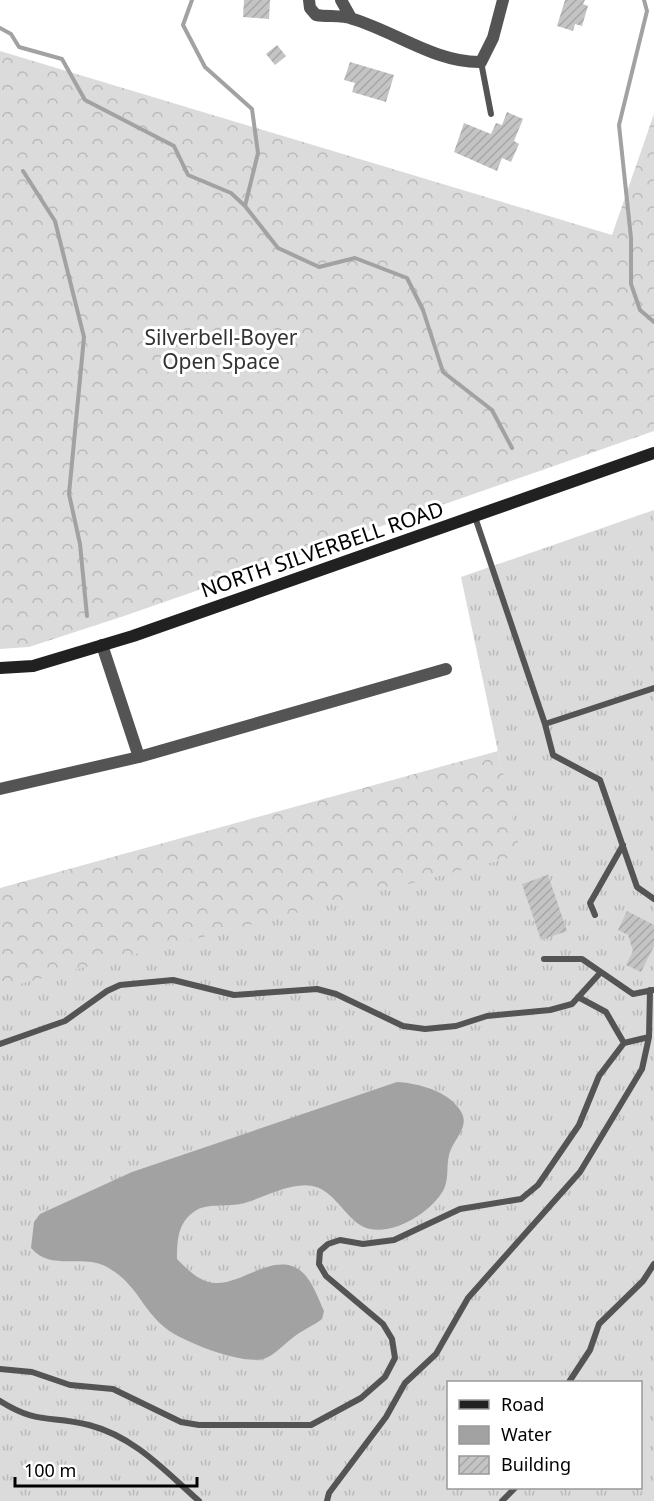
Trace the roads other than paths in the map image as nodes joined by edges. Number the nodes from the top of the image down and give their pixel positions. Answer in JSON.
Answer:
{"nodes":[{"id":1,"x":309,"y":0,"type":"edge"},
{"id":2,"x":341,"y":0,"type":"edge"},
{"id":3,"x":503,"y":0,"type":"edge"},
{"id":4,"x":351,"y":18,"type":"junction"},
{"id":5,"x":481,"y":62,"type":"junction"},
{"id":6,"x":491,"y":114,"type":"dead end"},
{"id":7,"x":654,"y":453,"type":"edge"},
{"id":8,"x":475,"y":517,"type":"junction"},
{"id":9,"x":102,"y":645,"type":"junction"},
{"id":10,"x":0,"y":669,"type":"edge"},
{"id":11,"x":446,"y":669,"type":"dead end"},
{"id":12,"x":654,"y":688,"type":"edge"},
{"id":13,"x":545,"y":724,"type":"junction"},
{"id":14,"x":138,"y":756,"type":"junction"},
{"id":15,"x":0,"y":789,"type":"edge"},
{"id":16,"x":623,"y":845,"type":"junction"},
{"id":17,"x":654,"y":898,"type":"edge"},
{"id":18,"x":595,"y":915,"type":"dead end"},
{"id":19,"x":544,"y":959,"type":"dead end"},
{"id":20,"x":601,"y":972,"type":"junction"},
{"id":21,"x":652,"y":990,"type":"edge"},
{"id":22,"x":578,"y":996,"type":"junction"},
{"id":23,"x":649,"y":1037,"type":"junction"},
{"id":24,"x":624,"y":1043,"type":"junction"},
{"id":25,"x":0,"y":1044,"type":"edge"},
{"id":26,"x":654,"y":1264,"type":"edge"},
{"id":27,"x":0,"y":1369,"type":"edge"},
{"id":28,"x":571,"y":1381,"type":"edge"},
{"id":29,"x":0,"y":1401,"type":"edge"},
{"id":30,"x":513,"y":1489,"type":"edge"},
{"id":31,"x":199,"y":1501,"type":"edge"},
{"id":32,"x":327,"y":1501,"type":"edge"},
{"id":33,"x":502,"y":1501,"type":"edge"}],
"edges":[{"from":1,"to":4,"type":"street"},
{"from":2,"to":4,"type":"street"},
{"from":3,"to":5,"type":"street"},
{"from":4,"to":5,"type":"street"},
{"from":5,"to":6,"type":"lane"},
{"from":7,"to":8,"type":"main road","name":"NORTH SILVERBELL ROAD"},
{"from":8,"to":9,"type":"main road","name":"NORTH SILVERBELL ROAD"},
{"from":8,"to":13,"type":"lane"},
{"from":9,"to":10,"type":"main road","name":"NORTH SILVERBELL ROAD"},
{"from":9,"to":14,"type":"street"},
{"from":11,"to":14,"type":"street"},
{"from":12,"to":13,"type":"lane"},
{"from":13,"to":16,"type":"lane"},
{"from":14,"to":15,"type":"street"},
{"from":16,"to":17,"type":"lane"},
{"from":16,"to":18,"type":"lane"},
{"from":19,"to":20,"type":"lane"},
{"from":20,"to":21,"type":"lane"},
{"from":20,"to":22,"type":"lane"},
{"from":21,"to":23,"type":"lane"},
{"from":22,"to":24,"type":"lane"},
{"from":22,"to":25,"type":"lane"},
{"from":23,"to":24,"type":"lane"},
{"from":23,"to":32,"type":"lane"},
{"from":24,"to":27,"type":"lane"},
{"from":26,"to":28,"type":"lane"},
{"from":29,"to":31,"type":"lane"},
{"from":30,"to":33,"type":"lane"}]}
